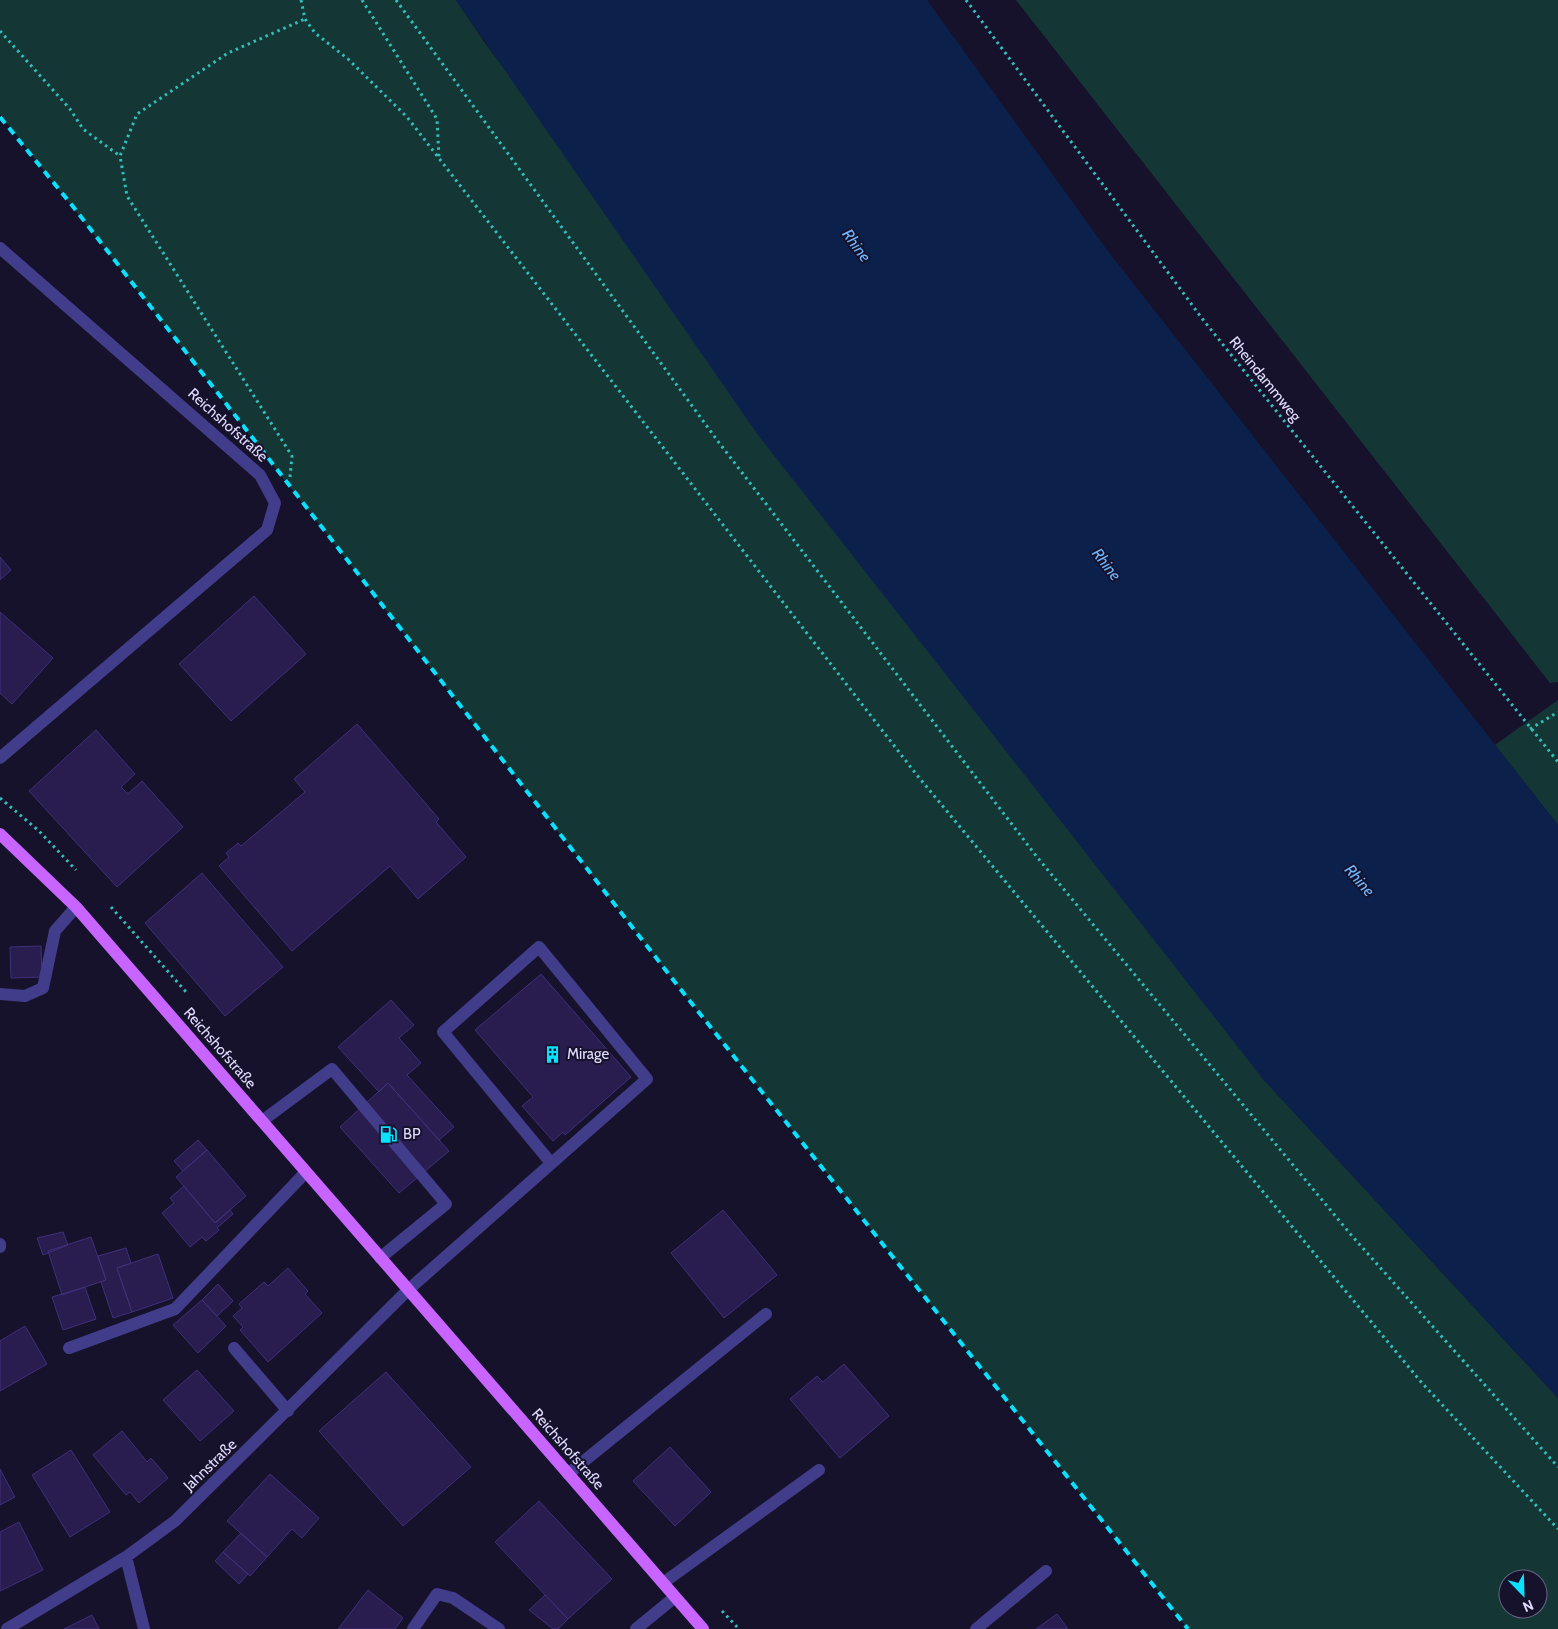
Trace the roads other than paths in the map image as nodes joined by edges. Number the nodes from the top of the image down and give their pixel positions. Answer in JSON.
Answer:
{"nodes":[{"id":1,"x":0,"y":248,"type":"edge"},
{"id":2,"x":0,"y":758,"type":"edge"},
{"id":3,"x":0,"y":834,"type":"edge"},
{"id":4,"x":76,"y":907,"type":"junction"},
{"id":5,"x":0,"y":994,"type":"edge"},
{"id":6,"x":262,"y":1121,"type":"junction"},
{"id":7,"x":551,"y":1163,"type":"junction"},
{"id":8,"x":306,"y":1172,"type":"junction"},
{"id":9,"x":380,"y":1258,"type":"junction"},
{"id":10,"x":408,"y":1290,"type":"junction"},
{"id":11,"x":766,"y":1314,"type":"dead end"},
{"id":12,"x":69,"y":1348,"type":"dead end"},
{"id":13,"x":234,"y":1348,"type":"dead end"},
{"id":14,"x":288,"y":1411,"type":"junction"},
{"id":15,"x":819,"y":1470,"type":"dead end"},
{"id":16,"x":568,"y":1474,"type":"junction"},
{"id":17,"x":126,"y":1557,"type":"junction"},
{"id":18,"x":1046,"y":1571,"type":"dead end"},
{"id":19,"x":663,"y":1583,"type":"junction"},
{"id":20,"x":675,"y":1597,"type":"junction"},
{"id":21,"x":7,"y":1629,"type":"edge"},
{"id":22,"x":144,"y":1629,"type":"edge"},
{"id":23,"x":413,"y":1629,"type":"edge"},
{"id":24,"x":499,"y":1629,"type":"edge"},
{"id":25,"x":636,"y":1629,"type":"edge"},
{"id":26,"x":703,"y":1629,"type":"edge"},
{"id":27,"x":976,"y":1629,"type":"edge"}],
"edges":[{"from":1,"to":2,"type":"street","name":"Reichshofstraße"},
{"from":3,"to":4,"type":"main road","name":"Reichshofstraße"},
{"from":4,"to":5,"type":"street"},
{"from":4,"to":6,"type":"main road","name":"Reichshofstraße"},
{"from":6,"to":8,"type":"main road","name":"Reichshofstraße"},
{"from":6,"to":9,"type":"street"},
{"from":7,"to":7,"type":"street"},
{"from":7,"to":10,"type":"street"},
{"from":8,"to":9,"type":"main road","name":"Reichshofstraße"},
{"from":8,"to":12,"type":"street"},
{"from":9,"to":10,"type":"main road","name":"Reichshofstraße"},
{"from":10,"to":14,"type":"street","name":"Jahnstraße"},
{"from":10,"to":16,"type":"main road","name":"Reichshofstraße"},
{"from":11,"to":16,"type":"street"},
{"from":13,"to":14,"type":"street"},
{"from":14,"to":17,"type":"street","name":"Jahnstraße"},
{"from":15,"to":19,"type":"street"},
{"from":16,"to":19,"type":"main road","name":"Reichshofstraße"},
{"from":17,"to":21,"type":"street","name":"Jahnstraße"},
{"from":17,"to":22,"type":"street"},
{"from":18,"to":27,"type":"street"},
{"from":19,"to":20,"type":"main road","name":"Reichshofstraße"},
{"from":20,"to":25,"type":"street"},
{"from":20,"to":26,"type":"main road","name":"Reichshofstraße"},
{"from":23,"to":24,"type":"street"}]}
